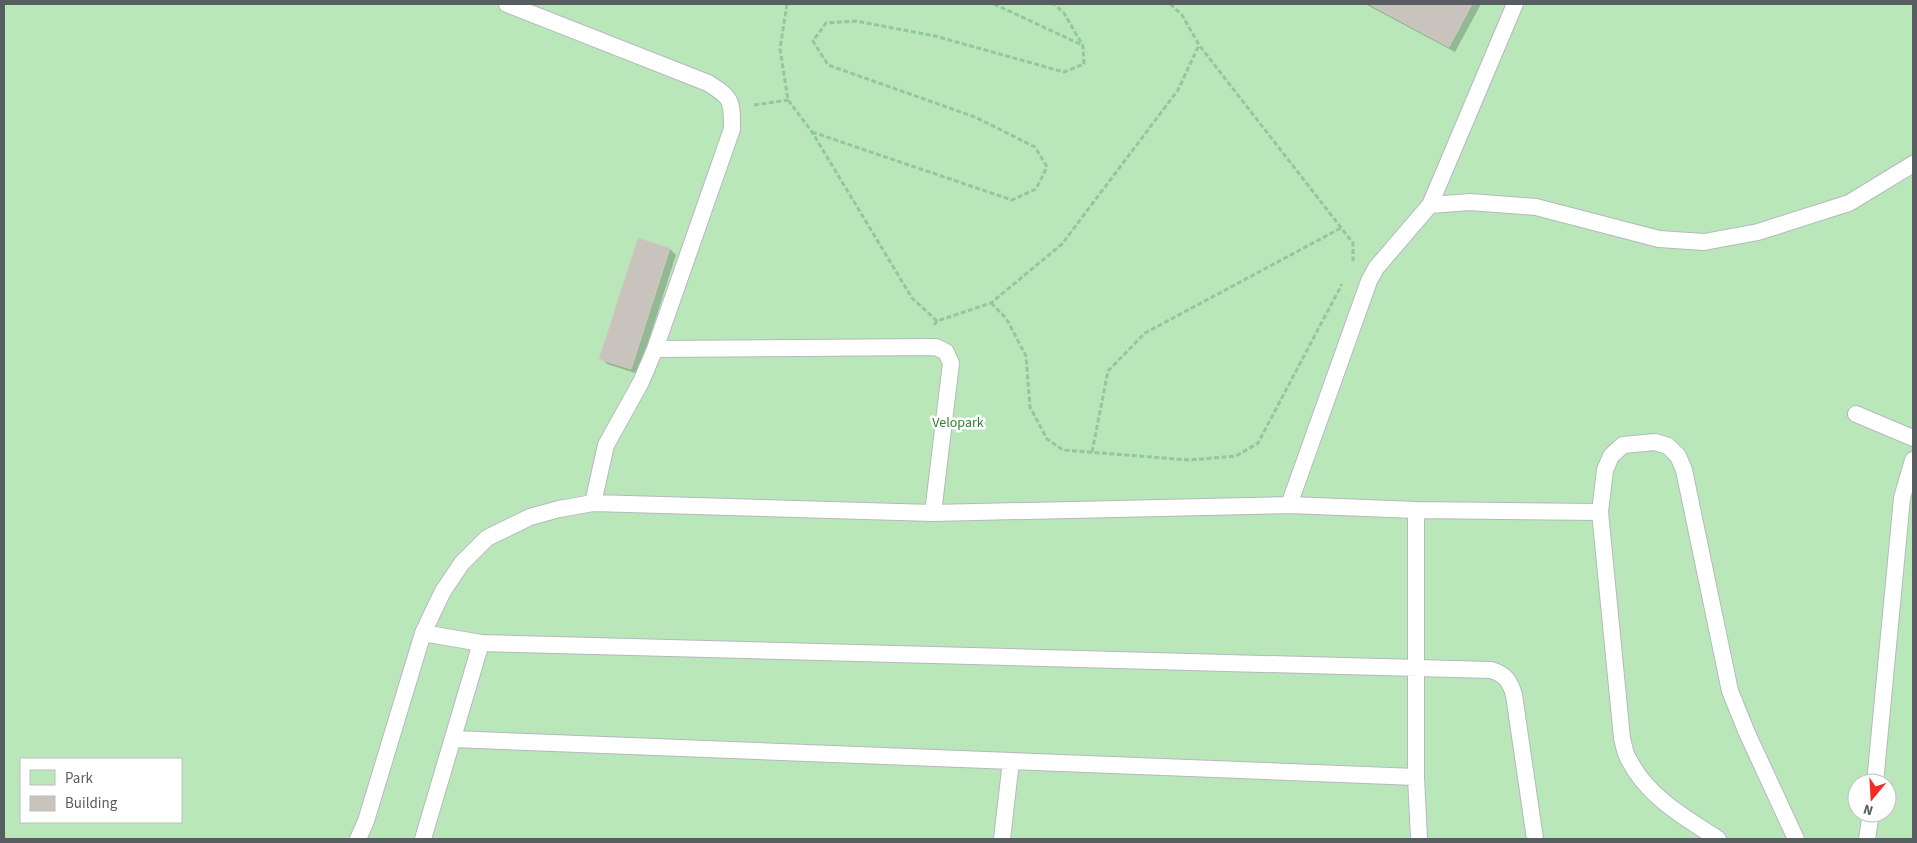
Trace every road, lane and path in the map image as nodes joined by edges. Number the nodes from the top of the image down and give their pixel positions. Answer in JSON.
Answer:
{"nodes":[{"id":1,"x":507,"y":4,"type":"edge"},
{"id":2,"x":787,"y":4,"type":"edge"},
{"id":3,"x":994,"y":4,"type":"edge"},
{"id":4,"x":1054,"y":4,"type":"edge"},
{"id":5,"x":1170,"y":4,"type":"edge"},
{"id":6,"x":1515,"y":4,"type":"edge"},
{"id":7,"x":1198,"y":45,"type":"junction"},
{"id":8,"x":1083,"y":46,"type":"junction"},
{"id":9,"x":788,"y":100,"type":"junction"},
{"id":10,"x":732,"y":108,"type":"junction"},
{"id":11,"x":812,"y":132,"type":"junction"},
{"id":12,"x":1913,"y":164,"type":"edge"},
{"id":13,"x":1430,"y":205,"type":"junction"},
{"id":14,"x":1341,"y":228,"type":"junction"},
{"id":15,"x":1353,"y":263,"type":"dead end"},
{"id":16,"x":1344,"y":280,"type":"dead end"},
{"id":17,"x":991,"y":303,"type":"junction"},
{"id":18,"x":937,"y":321,"type":"junction"},
{"id":19,"x":920,"y":347,"type":"junction"},
{"id":20,"x":655,"y":349,"type":"junction"},
{"id":21,"x":1856,"y":414,"type":"dead end"},
{"id":22,"x":1913,"y":438,"type":"edge"},
{"id":23,"x":1092,"y":452,"type":"junction"},
{"id":24,"x":1913,"y":460,"type":"edge"},
{"id":25,"x":593,"y":503,"type":"junction"},
{"id":26,"x":1289,"y":505,"type":"junction"},
{"id":27,"x":1416,"y":510,"type":"junction"},
{"id":28,"x":1600,"y":512,"type":"junction"},
{"id":29,"x":933,"y":513,"type":"junction"},
{"id":30,"x":423,"y":633,"type":"junction"},
{"id":31,"x":481,"y":643,"type":"junction"},
{"id":32,"x":1415,"y":668,"type":"junction"},
{"id":33,"x":453,"y":739,"type":"junction"},
{"id":34,"x":1011,"y":761,"type":"junction"},
{"id":35,"x":1876,"y":773,"type":"edge"},
{"id":36,"x":1416,"y":777,"type":"junction"},
{"id":37,"x":1870,"y":823,"type":"edge"},
{"id":38,"x":358,"y":839,"type":"edge"},
{"id":39,"x":423,"y":839,"type":"edge"},
{"id":40,"x":1002,"y":839,"type":"edge"},
{"id":41,"x":1419,"y":839,"type":"edge"},
{"id":42,"x":1534,"y":839,"type":"edge"},
{"id":43,"x":1718,"y":839,"type":"edge"},
{"id":44,"x":1796,"y":839,"type":"edge"},
{"id":45,"x":1868,"y":839,"type":"edge"}],
"edges":[{"from":1,"to":10,"type":"lane"},
{"from":2,"to":9,"type":"path"},
{"from":3,"to":8,"type":"path"},
{"from":4,"to":8,"type":"path"},
{"from":5,"to":7,"type":"path"},
{"from":6,"to":13,"type":"lane"},
{"from":7,"to":14,"type":"path"},
{"from":7,"to":17,"type":"path"},
{"from":8,"to":11,"type":"path"},
{"from":9,"to":10,"type":"path"},
{"from":9,"to":11,"type":"path"},
{"from":10,"to":20,"type":"lane"},
{"from":11,"to":18,"type":"path"},
{"from":12,"to":13,"type":"lane"},
{"from":13,"to":26,"type":"lane"},
{"from":14,"to":15,"type":"path"},
{"from":14,"to":23,"type":"path"},
{"from":16,"to":23,"type":"path"},
{"from":17,"to":18,"type":"path"},
{"from":17,"to":23,"type":"path"},
{"from":18,"to":19,"type":"path"},
{"from":19,"to":20,"type":"lane"},
{"from":19,"to":29,"type":"lane"},
{"from":20,"to":25,"type":"lane"},
{"from":21,"to":22,"type":"lane"},
{"from":24,"to":35,"type":"lane"},
{"from":25,"to":29,"type":"lane"},
{"from":25,"to":30,"type":"lane"},
{"from":26,"to":27,"type":"lane"},
{"from":26,"to":29,"type":"lane"},
{"from":27,"to":28,"type":"lane"},
{"from":27,"to":32,"type":"lane"},
{"from":28,"to":43,"type":"lane"},
{"from":28,"to":44,"type":"lane"},
{"from":30,"to":31,"type":"lane"},
{"from":30,"to":38,"type":"lane"},
{"from":31,"to":32,"type":"lane"},
{"from":31,"to":33,"type":"lane"},
{"from":32,"to":36,"type":"lane"},
{"from":32,"to":42,"type":"lane"},
{"from":33,"to":34,"type":"lane"},
{"from":33,"to":39,"type":"lane"},
{"from":34,"to":36,"type":"lane"},
{"from":34,"to":40,"type":"lane"},
{"from":36,"to":41,"type":"lane"},
{"from":37,"to":45,"type":"lane"}]}
